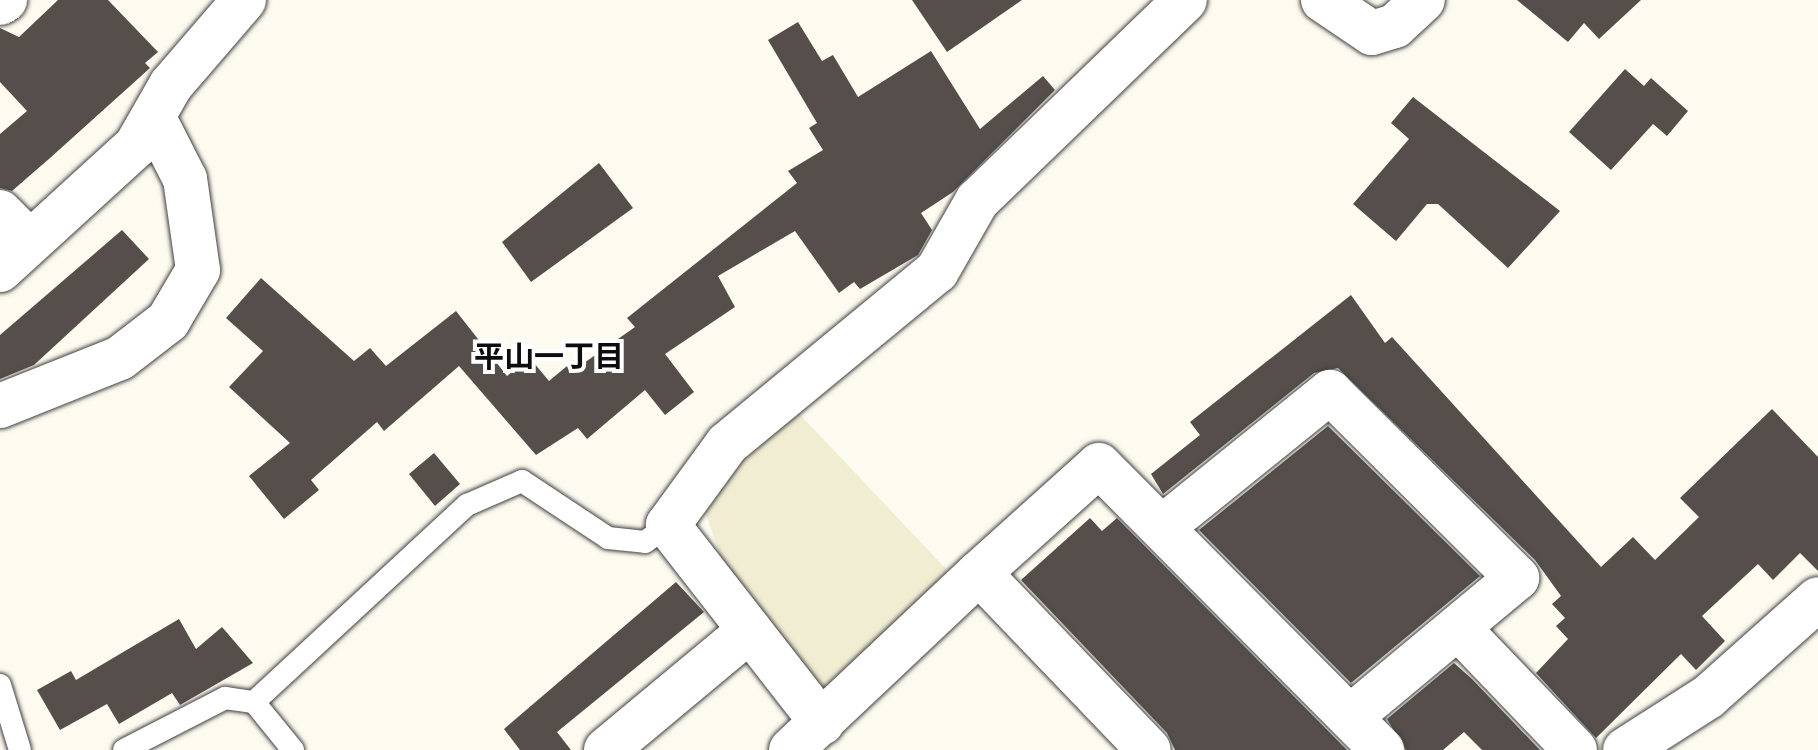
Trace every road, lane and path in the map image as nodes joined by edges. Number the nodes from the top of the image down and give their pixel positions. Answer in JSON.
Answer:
{"nodes":[{"id":1,"x":244,"y":0,"type":"edge"},
{"id":2,"x":1185,"y":0,"type":"edge"},
{"id":3,"x":1323,"y":0,"type":"edge"},
{"id":4,"x":1423,"y":0,"type":"edge"},
{"id":5,"x":156,"y":122,"type":"junction"},
{"id":6,"x":10,"y":241,"type":"edge"},
{"id":7,"x":0,"y":406,"type":"edge"},
{"id":8,"x":668,"y":525,"type":"junction"},
{"id":9,"x":1165,"y":525,"type":"junction"},
{"id":10,"x":979,"y":573,"type":"junction"},
{"id":11,"x":1818,"y":599,"type":"edge"},
{"id":12,"x":750,"y":630,"type":"junction"},
{"id":13,"x":1460,"y":630,"type":"junction"},
{"id":14,"x":0,"y":685,"type":"edge"},
{"id":15,"x":254,"y":702,"type":"junction"},
{"id":16,"x":1350,"y":717,"type":"junction"},
{"id":17,"x":807,"y":736,"type":"edge"},
{"id":18,"x":20,"y":750,"type":"edge"},
{"id":19,"x":124,"y":750,"type":"edge"},
{"id":20,"x":293,"y":750,"type":"edge"},
{"id":21,"x":606,"y":750,"type":"edge"},
{"id":22,"x":1149,"y":750,"type":"edge"},
{"id":23,"x":1382,"y":750,"type":"edge"},
{"id":24,"x":1575,"y":750,"type":"edge"},
{"id":25,"x":1625,"y":750,"type":"edge"}],
"edges":[{"from":1,"to":5,"type":"street"},
{"from":2,"to":8,"type":"street"},
{"from":3,"to":4,"type":"street"},
{"from":5,"to":6,"type":"street"},
{"from":5,"to":7,"type":"street"},
{"from":8,"to":12,"type":"street"},
{"from":8,"to":15,"type":"lane"},
{"from":9,"to":10,"type":"street"},
{"from":9,"to":13,"type":"street"},
{"from":9,"to":16,"type":"street"},
{"from":10,"to":17,"type":"street"},
{"from":10,"to":22,"type":"street"},
{"from":11,"to":25,"type":"street"},
{"from":12,"to":17,"type":"street"},
{"from":12,"to":21,"type":"street"},
{"from":13,"to":16,"type":"street"},
{"from":13,"to":24,"type":"street"},
{"from":14,"to":18,"type":"lane"},
{"from":15,"to":19,"type":"lane"},
{"from":15,"to":20,"type":"lane"},
{"from":16,"to":23,"type":"street"}]}
